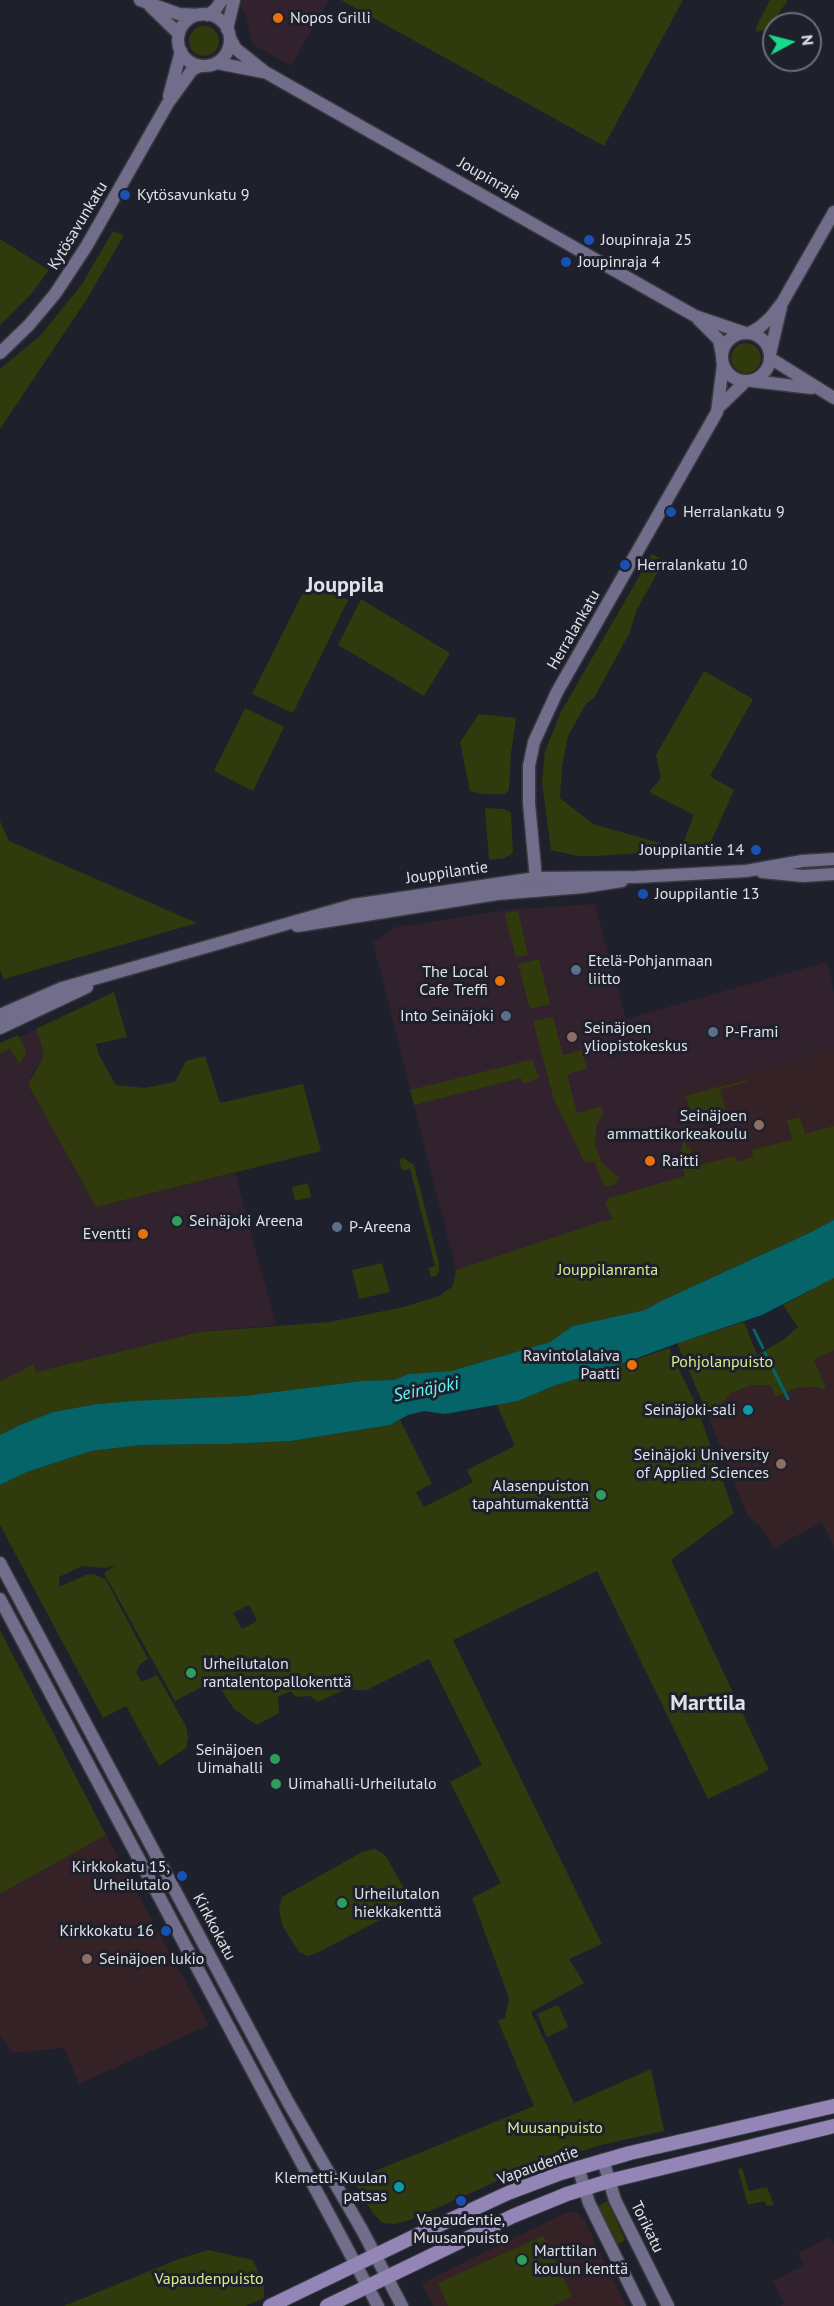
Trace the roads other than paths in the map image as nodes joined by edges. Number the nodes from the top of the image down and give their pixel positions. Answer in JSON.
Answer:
{"nodes":[{"id":1,"x":222,"y":0,"type":"edge"},
{"id":2,"x":234,"y":0,"type":"edge"},
{"id":3,"x":145,"y":2,"type":"edge"},
{"id":4,"x":203,"y":15,"type":"junction"},
{"id":5,"x":179,"y":34,"type":"junction"},
{"id":6,"x":229,"y":34,"type":"junction"},
{"id":7,"x":181,"y":51,"type":"junction"},
{"id":8,"x":217,"y":63,"type":"junction"},
{"id":9,"x":200,"y":66,"type":"junction"},
{"id":10,"x":265,"y":72,"type":"junction"},
{"id":11,"x":168,"y":103,"type":"junction"},
{"id":12,"x":834,"y":212,"type":"edge"},
{"id":13,"x":782,"y":303,"type":"junction"},
{"id":14,"x":695,"y":316,"type":"junction"},
{"id":15,"x":748,"y":333,"type":"junction"},
{"id":16,"x":0,"y":353,"type":"edge"},
{"id":17,"x":770,"y":357,"type":"junction"},
{"id":18,"x":722,"y":360,"type":"junction"},
{"id":19,"x":748,"y":381,"type":"junction"},
{"id":20,"x":817,"y":389,"type":"junction"},
{"id":21,"x":834,"y":398,"type":"edge"},
{"id":22,"x":719,"y":407,"type":"junction"},
{"id":23,"x":834,"y":859,"type":"edge"},
{"id":24,"x":746,"y":871,"type":"junction"},
{"id":25,"x":834,"y":874,"type":"edge"},
{"id":26,"x":536,"y":884,"type":"junction"},
{"id":27,"x":3,"y":1017,"type":"edge"},
{"id":28,"x":0,"y":1563,"type":"edge"},
{"id":29,"x":0,"y":1599,"type":"edge"},
{"id":30,"x":834,"y":2106,"type":"edge"},
{"id":31,"x":834,"y":2126,"type":"edge"},
{"id":32,"x":603,"y":2160,"type":"junction"},
{"id":33,"x":578,"y":2167,"type":"junction"},
{"id":34,"x":609,"y":2181,"type":"junction"},
{"id":35,"x":584,"y":2188,"type":"junction"},
{"id":36,"x":375,"y":2255,"type":"junction"},
{"id":37,"x":356,"y":2265,"type":"junction"},
{"id":38,"x":387,"y":2278,"type":"junction"},
{"id":39,"x":368,"y":2287,"type":"junction"},
{"id":40,"x":270,"y":2306,"type":"edge"},
{"id":41,"x":327,"y":2306,"type":"edge"},
{"id":42,"x":378,"y":2306,"type":"edge"},
{"id":43,"x":402,"y":2306,"type":"edge"},
{"id":44,"x":640,"y":2306,"type":"edge"},
{"id":45,"x":668,"y":2306,"type":"edge"}],
"edges":[{"from":1,"to":4,"type":"street"},
{"from":2,"to":6,"type":"street"},
{"from":3,"to":4,"type":"street"},
{"from":3,"to":5,"type":"street"},
{"from":4,"to":5,"type":"street"},
{"from":4,"to":6,"type":"street"},
{"from":5,"to":7,"type":"street"},
{"from":6,"to":8,"type":"street"},
{"from":6,"to":10,"type":"street","name":"Joupinraja"},
{"from":7,"to":9,"type":"street"},
{"from":7,"to":11,"type":"street","name":"Kytösavunkatu"},
{"from":8,"to":9,"type":"street"},
{"from":8,"to":10,"type":"street","name":"Joupinraja"},
{"from":9,"to":11,"type":"street","name":"Kytösavunkatu"},
{"from":10,"to":14,"type":"street","name":"Joupinraja"},
{"from":11,"to":16,"type":"street","name":"Kytösavunkatu"},
{"from":12,"to":13,"type":"street"},
{"from":13,"to":15,"type":"street"},
{"from":13,"to":17,"type":"street"},
{"from":14,"to":15,"type":"street","name":"Joupinraja"},
{"from":14,"to":18,"type":"street","name":"Joupinraja"},
{"from":15,"to":17,"type":"street"},
{"from":15,"to":18,"type":"street"},
{"from":17,"to":19,"type":"street"},
{"from":17,"to":20,"type":"street"},
{"from":18,"to":19,"type":"street"},
{"from":18,"to":22,"type":"street","name":"Herralankatu"},
{"from":19,"to":20,"type":"street"},
{"from":19,"to":22,"type":"street","name":"Herralankatu"},
{"from":20,"to":21,"type":"street"},
{"from":22,"to":26,"type":"street","name":"Herralankatu"},
{"from":23,"to":24,"type":"street","name":"Jouppilantie"},
{"from":24,"to":25,"type":"street","name":"Jouppilantie"},
{"from":24,"to":26,"type":"street","name":"Jouppilantie"},
{"from":26,"to":27,"type":"street","name":"Jouppilantie"},
{"from":28,"to":36,"type":"street","name":"Kirkkokatu"},
{"from":29,"to":37,"type":"street","name":"Kirkkokatu"},
{"from":30,"to":32,"type":"main road","name":"Vapaudentie"},
{"from":31,"to":34,"type":"main road"},
{"from":32,"to":33,"type":"main road","name":"Vapaudentie"},
{"from":32,"to":34,"type":"street","name":"Torikatu"},
{"from":33,"to":35,"type":"street"},
{"from":33,"to":36,"type":"main road","name":"Vapaudentie"},
{"from":34,"to":35,"type":"main road"},
{"from":34,"to":45,"type":"street","name":"Torikatu"},
{"from":35,"to":38,"type":"main road"},
{"from":35,"to":44,"type":"street"},
{"from":36,"to":37,"type":"main road","name":"Vapaudentie"},
{"from":36,"to":38,"type":"street","name":"Kirkkokatu"},
{"from":37,"to":39,"type":"street","name":"Kirkkokatu"},
{"from":37,"to":40,"type":"main road","name":"Vapaudentie"},
{"from":38,"to":39,"type":"main road"},
{"from":38,"to":43,"type":"street","name":"Kirkkokatu"},
{"from":39,"to":41,"type":"main road"},
{"from":39,"to":42,"type":"street","name":"Kirkkokatu"}]}
